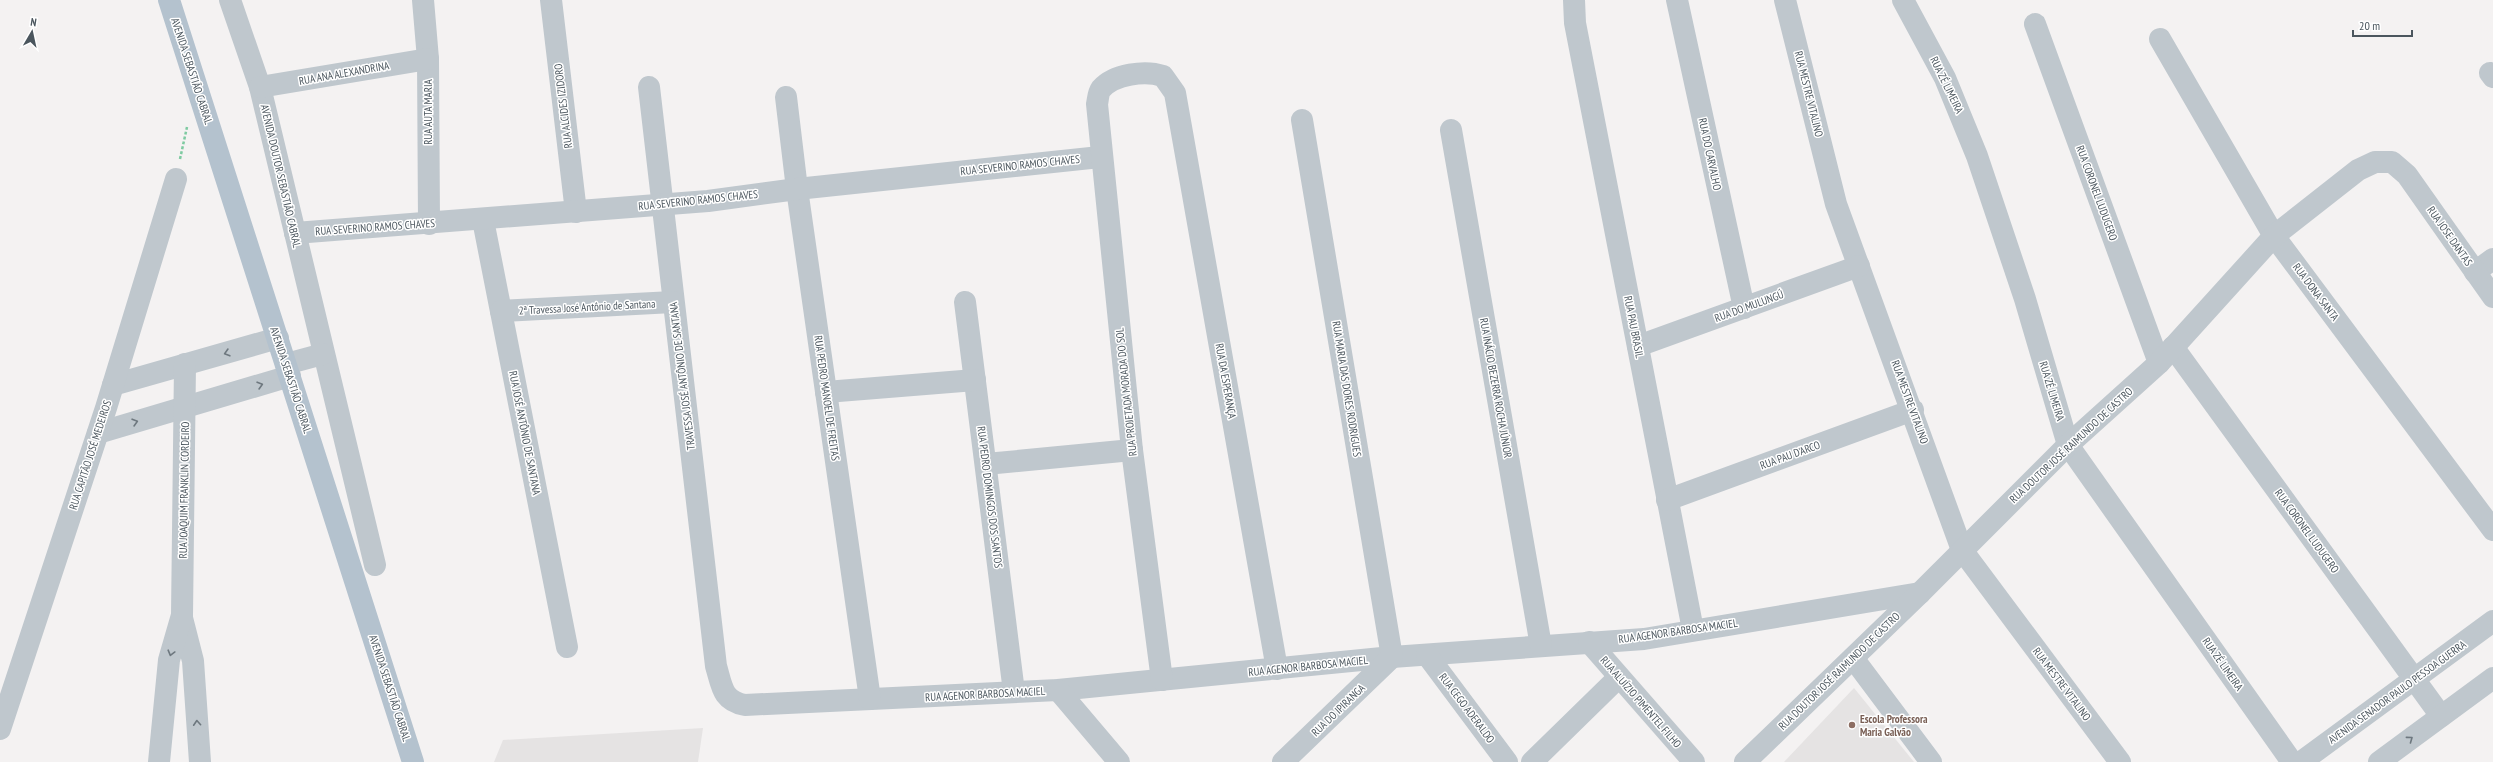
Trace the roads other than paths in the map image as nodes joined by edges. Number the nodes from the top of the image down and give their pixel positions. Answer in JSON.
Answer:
{"nodes":[{"id":1,"x":169,"y":0,"type":"edge"},
{"id":2,"x":230,"y":0,"type":"edge"},
{"id":3,"x":423,"y":0,"type":"edge"},
{"id":4,"x":551,"y":0,"type":"edge"},
{"id":5,"x":1574,"y":0,"type":"edge"},
{"id":6,"x":1677,"y":0,"type":"edge"},
{"id":7,"x":1785,"y":0,"type":"edge"},
{"id":8,"x":1903,"y":0,"type":"edge"},
{"id":9,"x":2035,"y":24,"type":"dead end"},
{"id":10,"x":2160,"y":39,"type":"dead end"},
{"id":11,"x":428,"y":59,"type":"junction"},
{"id":12,"x":260,"y":87,"type":"junction"},
{"id":13,"x":649,"y":87,"type":"dead end"},
{"id":14,"x":786,"y":97,"type":"dead end"},
{"id":15,"x":1097,"y":104,"type":"joint"},
{"id":16,"x":1302,"y":120,"type":"dead end"},
{"id":17,"x":1451,"y":130,"type":"dead end"},
{"id":18,"x":1100,"y":157,"type":"junction"},
{"id":19,"x":2407,"y":175,"type":"joint"},
{"id":20,"x":176,"y":179,"type":"road end"},
{"id":21,"x":797,"y":189,"type":"junction"},
{"id":22,"x":663,"y":205,"type":"junction"},
{"id":23,"x":576,"y":212,"type":"junction"},
{"id":24,"x":483,"y":220,"type":"junction"},
{"id":25,"x":429,"y":224,"type":"junction"},
{"id":26,"x":295,"y":233,"type":"junction"},
{"id":27,"x":2274,"y":236,"type":"junction"},
{"id":28,"x":2493,"y":259,"type":"edge"},
{"id":29,"x":1859,"y":266,"type":"junction"},
{"id":30,"x":2475,"y":272,"type":"junction"},
{"id":31,"x":2493,"y":297,"type":"edge"},
{"id":32,"x":673,"y":302,"type":"junction"},
{"id":33,"x":965,"y":302,"type":"dead end"},
{"id":34,"x":1744,"y":308,"type":"junction"},
{"id":35,"x":501,"y":312,"type":"junction"},
{"id":36,"x":278,"y":338,"type":"junction"},
{"id":37,"x":1638,"y":346,"type":"junction"},
{"id":38,"x":323,"y":354,"type":"junction"},
{"id":39,"x":2166,"y":355,"type":"junction"},
{"id":40,"x":186,"y":364,"type":"junction"},
{"id":41,"x":288,"y":370,"type":"junction"},
{"id":42,"x":975,"y":380,"type":"junction"},
{"id":43,"x":113,"y":385,"type":"junction"},
{"id":44,"x":826,"y":392,"type":"junction"},
{"id":45,"x":186,"y":407,"type":"junction"},
{"id":46,"x":1913,"y":410,"type":"junction"},
{"id":47,"x":98,"y":432,"type":"junction"},
{"id":48,"x":2068,"y":444,"type":"junction"},
{"id":49,"x":1132,"y":450,"type":"junction"},
{"id":50,"x":986,"y":464,"type":"junction"},
{"id":51,"x":1668,"y":500,"type":"junction"},
{"id":52,"x":2493,"y":530,"type":"edge"},
{"id":53,"x":1962,"y":550,"type":"junction"},
{"id":54,"x":375,"y":565,"type":"dead end"},
{"id":55,"x":1920,"y":593,"type":"junction"},
{"id":56,"x":182,"y":615,"type":"junction"},
{"id":57,"x":2493,"y":622,"type":"edge"},
{"id":58,"x":1693,"y":630,"type":"junction"},
{"id":59,"x":1589,"y":642,"type":"junction"},
{"id":60,"x":1541,"y":646,"type":"junction"},
{"id":61,"x":567,"y":647,"type":"dead end"},
{"id":62,"x":1427,"y":655,"type":"junction"},
{"id":63,"x":1392,"y":658,"type":"junction"},
{"id":64,"x":1853,"y":658,"type":"junction"},
{"id":65,"x":716,"y":666,"type":"joint"},
{"id":66,"x":1278,"y":669,"type":"junction"},
{"id":67,"x":1620,"y":677,"type":"junction"},
{"id":68,"x":2493,"y":678,"type":"edge"},
{"id":69,"x":2414,"y":679,"type":"junction"},
{"id":70,"x":1162,"y":680,"type":"junction"},
{"id":71,"x":1058,"y":690,"type":"junction"},
{"id":72,"x":1014,"y":692,"type":"junction"},
{"id":73,"x":870,"y":699,"type":"junction"},
{"id":74,"x":2441,"y":716,"type":"junction"},
{"id":75,"x":0,"y":729,"type":"edge"},
{"id":76,"x":1297,"y":758,"type":"edge"},
{"id":77,"x":414,"y":761,"type":"edge"},
{"id":78,"x":159,"y":762,"type":"edge"},
{"id":79,"x":200,"y":762,"type":"edge"},
{"id":80,"x":1119,"y":762,"type":"edge"},
{"id":81,"x":1507,"y":762,"type":"edge"},
{"id":82,"x":1532,"y":762,"type":"edge"},
{"id":83,"x":1694,"y":762,"type":"edge"},
{"id":84,"x":1745,"y":762,"type":"edge"},
{"id":85,"x":1931,"y":762,"type":"edge"},
{"id":86,"x":2120,"y":762,"type":"edge"},
{"id":87,"x":2292,"y":762,"type":"edge"},
{"id":88,"x":2301,"y":762,"type":"edge"},
{"id":89,"x":2379,"y":762,"type":"edge"}],
"edges":[{"from":1,"to":36,"type":"main road","name":"AVENIDA SEBASTIÃO CABRAL"},
{"from":2,"to":12,"type":"street","name":"AVENIDA DOUTOR SEBASTIÃO CABRAL"},
{"from":3,"to":11,"type":"street","name":"RUA AUTA MARIA"},
{"from":4,"to":23,"type":"street","name":"RUA ALCIDES IZIDORO"},
{"from":5,"to":37,"type":"street","name":"RUA PAU BRASIL"},
{"from":6,"to":34,"type":"street","name":"RUA DO CARVALHO"},
{"from":7,"to":29,"type":"street","name":"RUA MESTRE VITALINO"},
{"from":8,"to":48,"type":"street","name":"RUA ZÉ LIMEIRA"},
{"from":9,"to":39,"type":"street","name":"RUA CORONEL LUDUGERO"},
{"from":10,"to":27,"type":"street","name":"RUA DONA SANTA"},
{"from":11,"to":12,"type":"street","name":"RUA ANA ALEXANDRINA"},
{"from":11,"to":25,"type":"street","name":"RUA AUTA MARIA"},
{"from":12,"to":26,"type":"street","name":"AVENIDA DOUTOR SEBASTIÃO CABRAL"},
{"from":13,"to":22,"type":"street","name":"TRAVESSA JOSÉ ANTÔNIO DE SANTANA"},
{"from":14,"to":21,"type":"street","name":"RUA PEDRO MANOEL DE FREITAS"},
{"from":15,"to":18,"type":"street","name":"RUA PROJETADA MORADA DO SOL"},
{"from":15,"to":66,"type":"street","name":"RUA DA ESPERANÇA"},
{"from":16,"to":63,"type":"street","name":"RUA MARIA DAS DORES RODRIGUES"},
{"from":17,"to":60,"type":"street","name":"RUA INÁCIO BEZERRA ROCHA JÚNIOR"},
{"from":18,"to":21,"type":"street","name":"RUA SEVERINO RAMOS CHAVES"},
{"from":18,"to":49,"type":"street","name":"RUA PROJETADA MORADA DO SOL"},
{"from":19,"to":27,"type":"street","name":"RUA DOUTOR JOSÉ RAIMUNDO DE CASTRO"},
{"from":19,"to":30,"type":"street","name":"RUA JOSE DANTAS"},
{"from":20,"to":43,"type":"street","name":"RUA CAPITÃO JOSÉ MEDEIROS"},
{"from":21,"to":22,"type":"street","name":"RUA SEVERINO RAMOS CHAVES"},
{"from":21,"to":44,"type":"street","name":"RUA PEDRO MANOEL DE FREITAS"},
{"from":22,"to":23,"type":"street","name":"RUA SEVERINO RAMOS CHAVES"},
{"from":22,"to":32,"type":"street","name":"TRAVESSA JOSÉ ANTÔNIO DE SANTANA"},
{"from":23,"to":24,"type":"street","name":"RUA SEVERINO RAMOS CHAVES"},
{"from":24,"to":25,"type":"street","name":"RUA SEVERINO RAMOS CHAVES"},
{"from":24,"to":35,"type":"street","name":"RUA JOSÉ ANTÔNIO DE SANTANA"},
{"from":25,"to":26,"type":"street","name":"RUA SEVERINO RAMOS CHAVES"},
{"from":26,"to":38,"type":"street","name":"AVENIDA DOUTOR SEBASTIÃO CABRAL"},
{"from":27,"to":39,"type":"street","name":"RUA DOUTOR JOSÉ RAIMUNDO DE CASTRO"},
{"from":27,"to":52,"type":"street","name":"RUA DONA SANTA"},
{"from":28,"to":30,"type":"street"},
{"from":29,"to":34,"type":"street","name":"RUA DO MULUNGÚ"},
{"from":29,"to":46,"type":"street","name":"RUA MESTRE VITALINO"},
{"from":30,"to":31,"type":"street","name":"RUA JOSE DANTAS"},
{"from":32,"to":35,"type":"street","name":"2ª Travessa José Antônio de Santana"},
{"from":32,"to":65,"type":"street","name":"TRAVESSA JOSÉ ANTÔNIO DE SANTANA"},
{"from":33,"to":42,"type":"street","name":"RUA PEDRO DOMINGOS DOS SANTOS"},
{"from":34,"to":37,"type":"street","name":"RUA DO MULUNGÚ"},
{"from":35,"to":61,"type":"street","name":"RUA JOSÉ ANTÔNIO DE SANTANA"},
{"from":36,"to":40,"type":"street","one_way":true},
{"from":36,"to":41,"type":"main road","name":"AVENIDA SEBASTIÃO CABRAL"},
{"from":37,"to":51,"type":"street","name":"RUA PAU BRASIL"},
{"from":38,"to":41,"type":"street"},
{"from":38,"to":54,"type":"street","name":"AVENIDA DOUTOR SEBASTIÃO CABRAL"},
{"from":39,"to":48,"type":"street","name":"RUA DOUTOR JOSÉ RAIMUNDO DE CASTRO"},
{"from":39,"to":69,"type":"street","name":"RUA CORONEL LUDUGERO"},
{"from":40,"to":43,"type":"street"},
{"from":40,"to":45,"type":"street","name":"RUA JOAQUIM FRANKLIN CORDEIRO"},
{"from":45,"to":41,"type":"street","one_way":true},
{"from":41,"to":77,"type":"main road","name":"AVENIDA SEBASTIÃO CABRAL"},
{"from":42,"to":44,"type":"street"},
{"from":42,"to":50,"type":"street","name":"RUA PEDRO DOMINGOS DOS SANTOS"},
{"from":43,"to":47,"type":"street","name":"RUA CAPITÃO JOSÉ MEDEIROS"},
{"from":44,"to":73,"type":"street","name":"RUA PEDRO MANOEL DE FREITAS"},
{"from":47,"to":45,"type":"street","one_way":true},
{"from":45,"to":56,"type":"street","name":"RUA JOAQUIM FRANKLIN CORDEIRO"},
{"from":46,"to":51,"type":"street","name":"RUA PAU D'ARCO"},
{"from":46,"to":53,"type":"street","name":"RUA MESTRE VITALINO"},
{"from":47,"to":75,"type":"street","name":"RUA CAPITÃO JOSÉ MEDEIROS"},
{"from":48,"to":53,"type":"street","name":"RUA DOUTOR JOSÉ RAIMUNDO DE CASTRO"},
{"from":48,"to":87,"type":"street","name":"RUA ZÉ LIMEIRA"},
{"from":49,"to":50,"type":"street"},
{"from":49,"to":70,"type":"street","name":"RUA PROJETADA MORADA DO SOL"},
{"from":50,"to":72,"type":"street","name":"RUA PEDRO DOMINGOS DOS SANTOS"},
{"from":51,"to":58,"type":"street","name":"RUA PAU BRASIL"},
{"from":53,"to":55,"type":"street","name":"RUA DOUTOR JOSÉ RAIMUNDO DE CASTRO"},
{"from":53,"to":86,"type":"street","name":"RUA MESTRE VITALINO"},
{"from":55,"to":58,"type":"street","name":"RUA AGENOR BARBOSA MACIEL"},
{"from":55,"to":64,"type":"street","name":"RUA DOUTOR JOSÉ RAIMUNDO DE CASTRO"},
{"from":56,"to":78,"type":"street","name":"RUA JOAQUIM FRANKLIN CORDEIRO","one_way":true},
{"from":79,"to":56,"type":"street","name":"RUA JOAQUIM FRANKLIN CORDEIRO","one_way":true},
{"from":57,"to":69,"type":"street","name":"AVENIDA SENADOR PAULO PESSOA GUERRA"},
{"from":58,"to":59,"type":"street","name":"RUA AGENOR BARBOSA MACIEL"},
{"from":59,"to":60,"type":"street","name":"RUA AGENOR BARBOSA MACIEL"},
{"from":59,"to":67,"type":"street","name":"RUA ALUÍZIO PIMENTEL FILHO"},
{"from":60,"to":62,"type":"street","name":"RUA AGENOR BARBOSA MACIEL"},
{"from":62,"to":63,"type":"street","name":"RUA AGENOR BARBOSA MACIEL"},
{"from":62,"to":81,"type":"street","name":"RUA CEGO ADERALDO"},
{"from":63,"to":66,"type":"street","name":"RUA AGENOR BARBOSA MACIEL"},
{"from":63,"to":76,"type":"street","name":"RUA DO IPIRANGA"},
{"from":64,"to":84,"type":"street","name":"RUA DOUTOR JOSÉ RAIMUNDO DE CASTRO"},
{"from":64,"to":85,"type":"street"},
{"from":65,"to":73,"type":"street","name":"RUA AGENOR BARBOSA MACIEL"},
{"from":66,"to":70,"type":"street","name":"RUA AGENOR BARBOSA MACIEL"},
{"from":67,"to":82,"type":"street"},
{"from":67,"to":83,"type":"street","name":"RUA ALUÍZIO PIMENTEL FILHO"},
{"from":68,"to":74,"type":"street"},
{"from":69,"to":74,"type":"street","name":"RUA CORONEL LUDUGERO"},
{"from":69,"to":88,"type":"street","name":"AVENIDA SENADOR PAULO PESSOA GUERRA"},
{"from":70,"to":71,"type":"street","name":"RUA AGENOR BARBOSA MACIEL"},
{"from":71,"to":72,"type":"street","name":"RUA AGENOR BARBOSA MACIEL"},
{"from":71,"to":80,"type":"street"},
{"from":72,"to":73,"type":"street","name":"RUA AGENOR BARBOSA MACIEL"},
{"from":89,"to":74,"type":"street","one_way":true}]}
